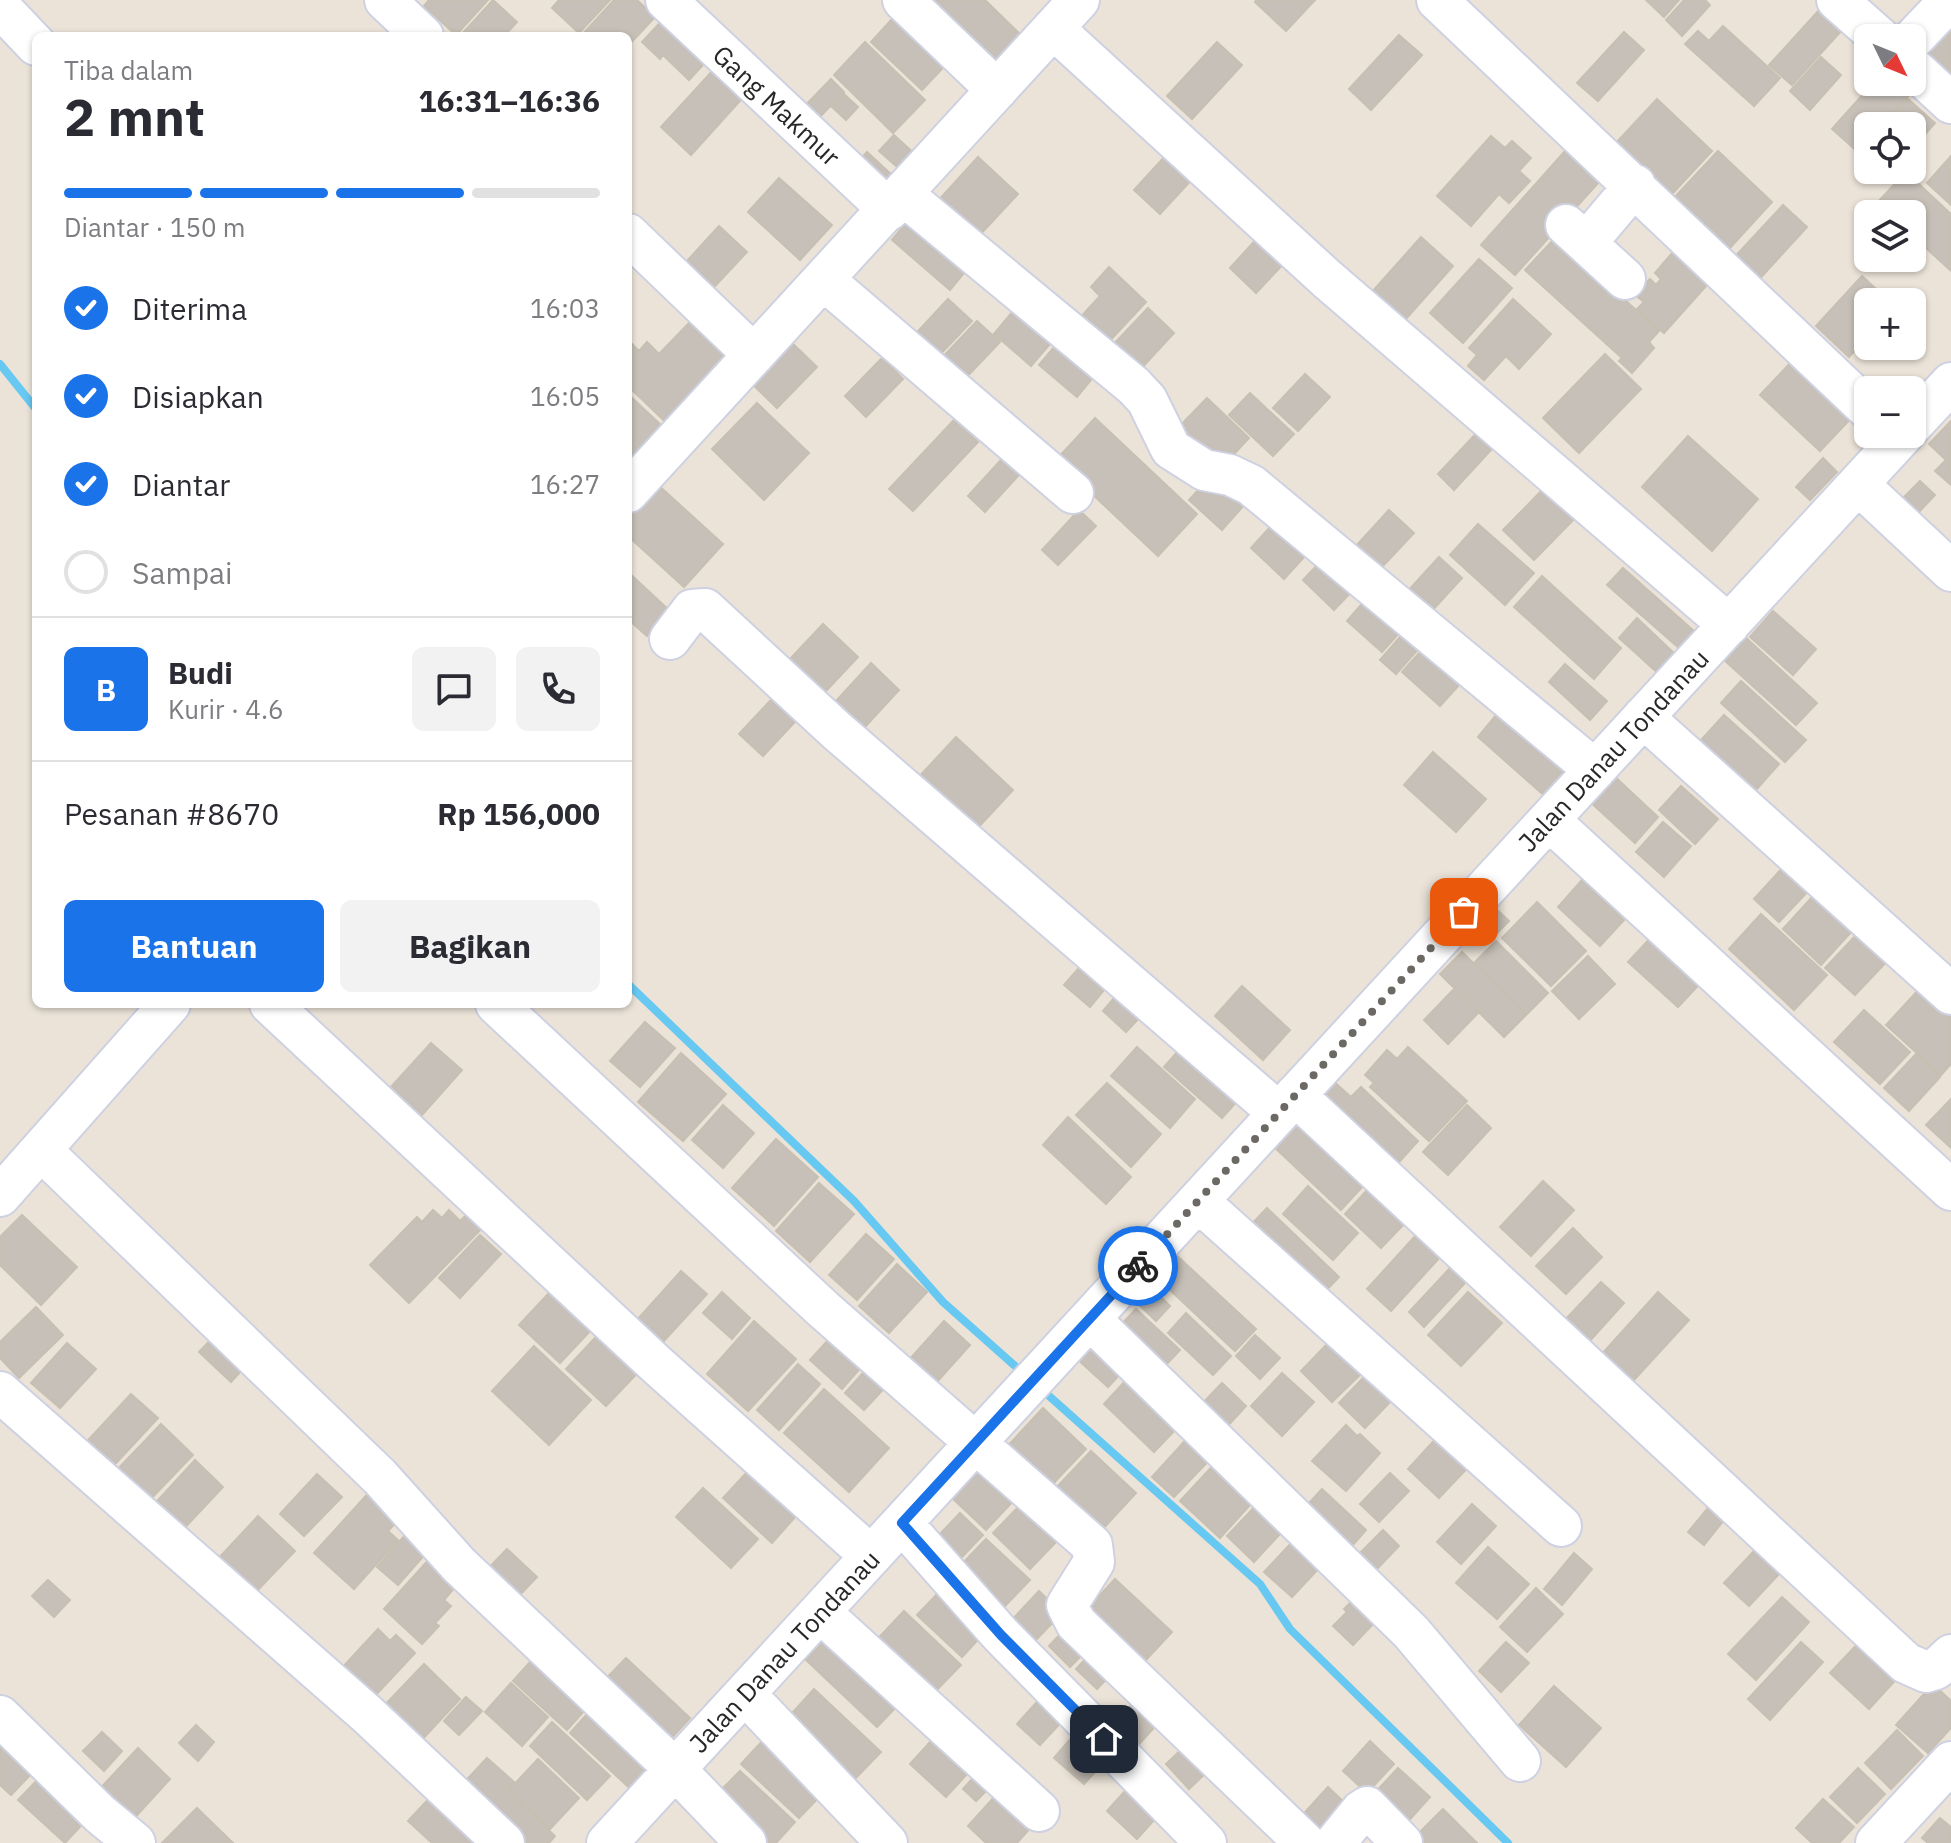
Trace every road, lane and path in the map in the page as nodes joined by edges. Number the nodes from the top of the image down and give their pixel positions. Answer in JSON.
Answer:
{"nodes":[{"id":1,"x":385,"y":0,"type":"edge"},
{"id":2,"x":666,"y":0,"type":"edge"},
{"id":3,"x":903,"y":0,"type":"edge"},
{"id":4,"x":1437,"y":0,"type":"edge"},
{"id":5,"x":1837,"y":0,"type":"edge"},
{"id":6,"x":1950,"y":0,"type":"edge"},
{"id":7,"x":0,"y":7,"type":"edge"},
{"id":8,"x":1067,"y":14,"type":"edge"},
{"id":9,"x":1864,"y":24,"type":"edge"},
{"id":10,"x":1926,"y":25,"type":"edge"},
{"id":11,"x":419,"y":32,"type":"edge"},
{"id":12,"x":32,"y":41,"type":"edge"},
{"id":13,"x":1926,"y":80,"type":"edge"},
{"id":14,"x":997,"y":90,"type":"junction"},
{"id":15,"x":1951,"y":103,"type":"edge"},
{"id":16,"x":1635,"y":185,"type":"junction"},
{"id":17,"x":895,"y":202,"type":"junction"},
{"id":18,"x":632,"y":238,"type":"edge"},
{"id":19,"x":1625,"y":279,"type":"dead end"},
{"id":20,"x":824,"y":280,"type":"junction"},
{"id":21,"x":754,"y":355,"type":"junction"},
{"id":22,"x":1951,"y":383,"type":"edge"},
{"id":23,"x":1854,"y":396,"type":"edge"},
{"id":24,"x":1926,"y":409,"type":"edge"},
{"id":25,"x":1889,"y":448,"type":"edge"},
{"id":26,"x":1858,"y":484,"type":"junction"},
{"id":27,"x":632,"y":488,"type":"edge"},
{"id":28,"x":1073,"y":493,"type":"dead end"},
{"id":29,"x":1951,"y":571,"type":"edge"},
{"id":30,"x":1729,"y":625,"type":"junction"},
{"id":31,"x":670,"y":639,"type":"dead end"},
{"id":32,"x":1643,"y":717,"type":"junction"},
{"id":33,"x":1595,"y":770,"type":"junction"},
{"id":34,"x":1549,"y":820,"type":"junction"},
{"id":35,"x":1951,"y":994,"type":"edge"},
{"id":36,"x":167,"y":1008,"type":"edge"},
{"id":37,"x":274,"y":1008,"type":"edge"},
{"id":38,"x":500,"y":1008,"type":"edge"},
{"id":39,"x":1287,"y":1104,"type":"junction"},
{"id":40,"x":42,"y":1151,"type":"junction"},
{"id":41,"x":1951,"y":1190,"type":"edge"},
{"id":42,"x":0,"y":1196,"type":"edge"},
{"id":43,"x":1198,"y":1201,"type":"junction"},
{"id":44,"x":1090,"y":1319,"type":"junction"},
{"id":45,"x":0,"y":1392,"type":"edge"},
{"id":46,"x":976,"y":1442,"type":"junction"},
{"id":47,"x":902,"y":1523,"type":"junction"},
{"id":48,"x":1561,"y":1526,"type":"dead end"},
{"id":49,"x":871,"y":1556,"type":"junction"},
{"id":50,"x":820,"y":1612,"type":"junction"},
{"id":51,"x":1951,"y":1655,"type":"edge"},
{"id":52,"x":745,"y":1694,"type":"junction"},
{"id":53,"x":0,"y":1716,"type":"edge"},
{"id":54,"x":1520,"y":1761,"type":"dead end"},
{"id":55,"x":675,"y":1769,"type":"junction"},
{"id":56,"x":1944,"y":1785,"type":"edge"},
{"id":57,"x":1039,"y":1811,"type":"dead end"},
{"id":58,"x":135,"y":1843,"type":"edge"},
{"id":59,"x":504,"y":1843,"type":"edge"},
{"id":60,"x":607,"y":1843,"type":"edge"},
{"id":61,"x":746,"y":1843,"type":"edge"},
{"id":62,"x":887,"y":1843,"type":"edge"},
{"id":63,"x":1206,"y":1843,"type":"edge"},
{"id":64,"x":1305,"y":1843,"type":"edge"},
{"id":65,"x":1335,"y":1843,"type":"edge"},
{"id":66,"x":1402,"y":1843,"type":"edge"},
{"id":67,"x":1876,"y":1843,"type":"edge"}],
"edges":[{"from":1,"to":11,"type":"street"},
{"from":2,"to":17,"type":"street","name":"Gang Makmur"},
{"from":3,"to":14,"type":"street"},
{"from":4,"to":16,"type":"street"},
{"from":5,"to":9,"type":"street"},
{"from":6,"to":10,"type":"street"},
{"from":7,"to":12,"type":"street"},
{"from":8,"to":14,"type":"street"},
{"from":8,"to":30,"type":"street"},
{"from":13,"to":15,"type":"street"},
{"from":14,"to":17,"type":"street"},
{"from":16,"to":19,"type":"street"},
{"from":16,"to":23,"type":"street"},
{"from":17,"to":20,"type":"street"},
{"from":17,"to":33,"type":"street","name":"Gang Makmur"},
{"from":18,"to":21,"type":"street"},
{"from":20,"to":21,"type":"street"},
{"from":20,"to":28,"type":"street"},
{"from":21,"to":27,"type":"street"},
{"from":22,"to":24,"type":"street","name":"Jalan Danau Tondanau"},
{"from":25,"to":26,"type":"street","name":"Jalan Danau Tondanau"},
{"from":26,"to":29,"type":"street"},
{"from":26,"to":30,"type":"street","name":"Jalan Danau Tondanau"},
{"from":30,"to":32,"type":"street","name":"Jalan Danau Tondanau"},
{"from":31,"to":39,"type":"street"},
{"from":32,"to":33,"type":"street","name":"Jalan Danau Tondanau"},
{"from":32,"to":35,"type":"street"},
{"from":33,"to":34,"type":"street","name":"Jalan Danau Tondanau"},
{"from":34,"to":39,"type":"street","name":"Jalan Danau Tondanau"},
{"from":34,"to":41,"type":"street"},
{"from":36,"to":40,"type":"street"},
{"from":37,"to":49,"type":"street"},
{"from":38,"to":46,"type":"street"},
{"from":39,"to":43,"type":"street","name":"Jalan Danau Tondanau"},
{"from":39,"to":51,"type":"street"},
{"from":40,"to":42,"type":"street"},
{"from":40,"to":55,"type":"street"},
{"from":43,"to":44,"type":"street","name":"Jalan Danau Tondanau"},
{"from":43,"to":48,"type":"street"},
{"from":44,"to":46,"type":"street","name":"Jalan Danau Tondanau"},
{"from":44,"to":54,"type":"street"},
{"from":45,"to":59,"type":"street"},
{"from":46,"to":47,"type":"street","name":"Jalan Danau Tondanau"},
{"from":46,"to":64,"type":"street"},
{"from":47,"to":49,"type":"street","name":"Jalan Danau Tondanau"},
{"from":47,"to":63,"type":"street"},
{"from":49,"to":50,"type":"street","name":"Jalan Danau Tondanau"},
{"from":50,"to":52,"type":"street","name":"Jalan Danau Tondanau"},
{"from":50,"to":57,"type":"street"},
{"from":52,"to":55,"type":"street","name":"Jalan Danau Tondanau"},
{"from":52,"to":62,"type":"street"},
{"from":53,"to":58,"type":"street"},
{"from":55,"to":60,"type":"street","name":"Jalan Danau Tondanau"},
{"from":55,"to":61,"type":"street"},
{"from":56,"to":67,"type":"street"},
{"from":65,"to":66,"type":"street"}]}
